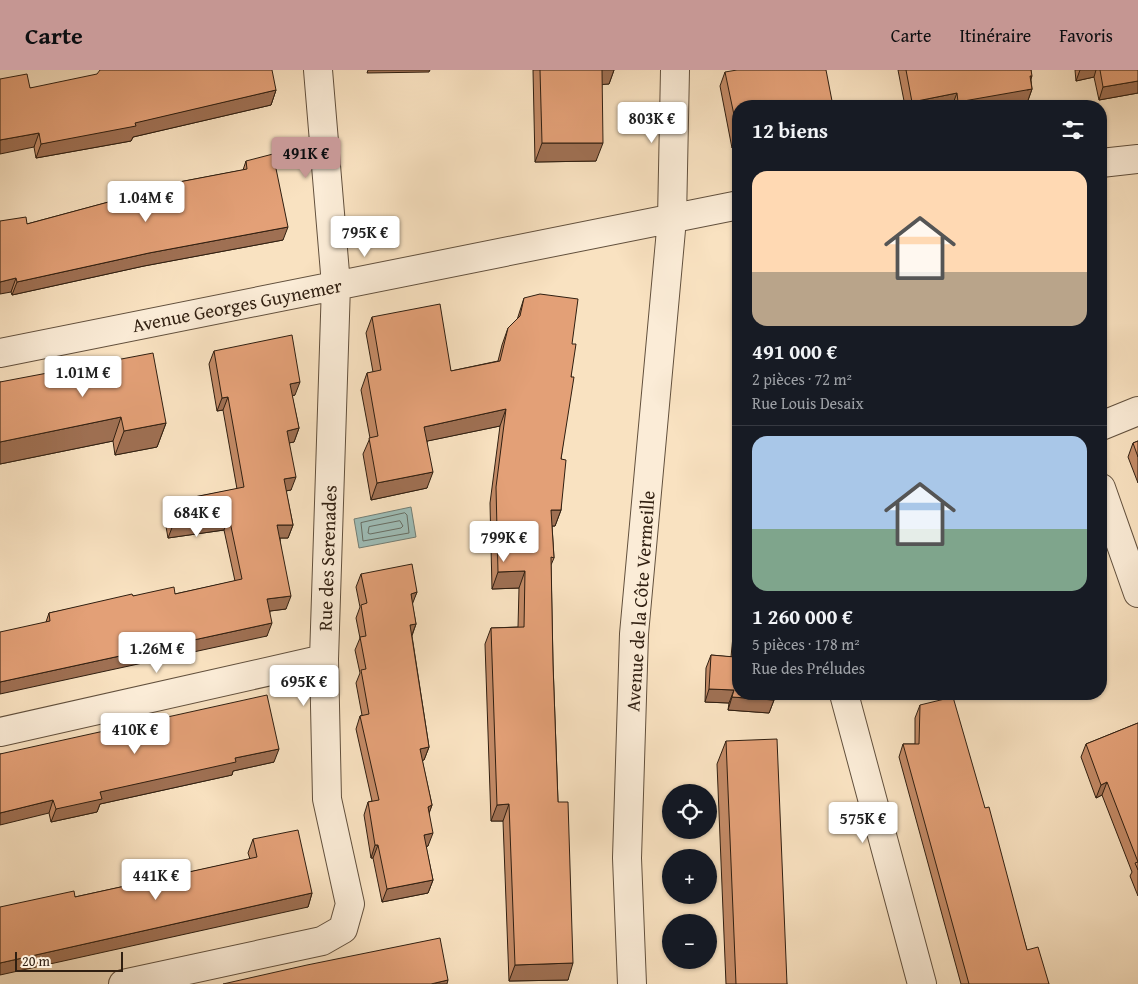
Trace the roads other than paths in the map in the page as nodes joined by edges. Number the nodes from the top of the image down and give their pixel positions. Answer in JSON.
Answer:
{"nodes":[{"id":1,"x":318,"y":70,"type":"edge"},
{"id":2,"x":674,"y":70,"type":"edge"},
{"id":3,"x":1138,"y":159,"type":"edge"},
{"id":4,"x":1107,"y":162,"type":"edge"},
{"id":5,"x":732,"y":207,"type":"edge"},
{"id":6,"x":672,"y":219,"type":"junction"},
{"id":7,"x":336,"y":285,"type":"junction"},
{"id":8,"x":0,"y":353,"type":"edge"},
{"id":9,"x":1138,"y":411,"type":"edge"},
{"id":10,"x":1107,"y":424,"type":"edge"},
{"id":11,"x":1107,"y":505,"type":"edge"},
{"id":12,"x":1138,"y":593,"type":"edge"},
{"id":13,"x":324,"y":659,"type":"junction"},
{"id":14,"x":846,"y":700,"type":"edge"},
{"id":15,"x":0,"y":732,"type":"edge"},
{"id":16,"x":123,"y":984,"type":"edge"},
{"id":17,"x":632,"y":984,"type":"edge"},
{"id":18,"x":922,"y":984,"type":"edge"}],
"edges":[{"from":1,"to":7,"type":"street","name":"Rue des Serenades"},
{"from":2,"to":6,"type":"street","name":"Avenue de la Côte Vermeille"},
{"from":3,"to":4,"type":"street"},
{"from":5,"to":6,"type":"street","name":"Avenue Georges Guynemer"},
{"from":6,"to":7,"type":"street","name":"Avenue Georges Guynemer"},
{"from":6,"to":17,"type":"street","name":"Avenue de la Côte Vermeille"},
{"from":7,"to":8,"type":"street","name":"Avenue Georges Guynemer"},
{"from":7,"to":13,"type":"street","name":"Rue des Serenades"},
{"from":9,"to":10,"type":"street"},
{"from":11,"to":12,"type":"street"},
{"from":13,"to":15,"type":"street"},
{"from":13,"to":16,"type":"street","name":"Rue des Serenades"},
{"from":14,"to":18,"type":"street"}]}
